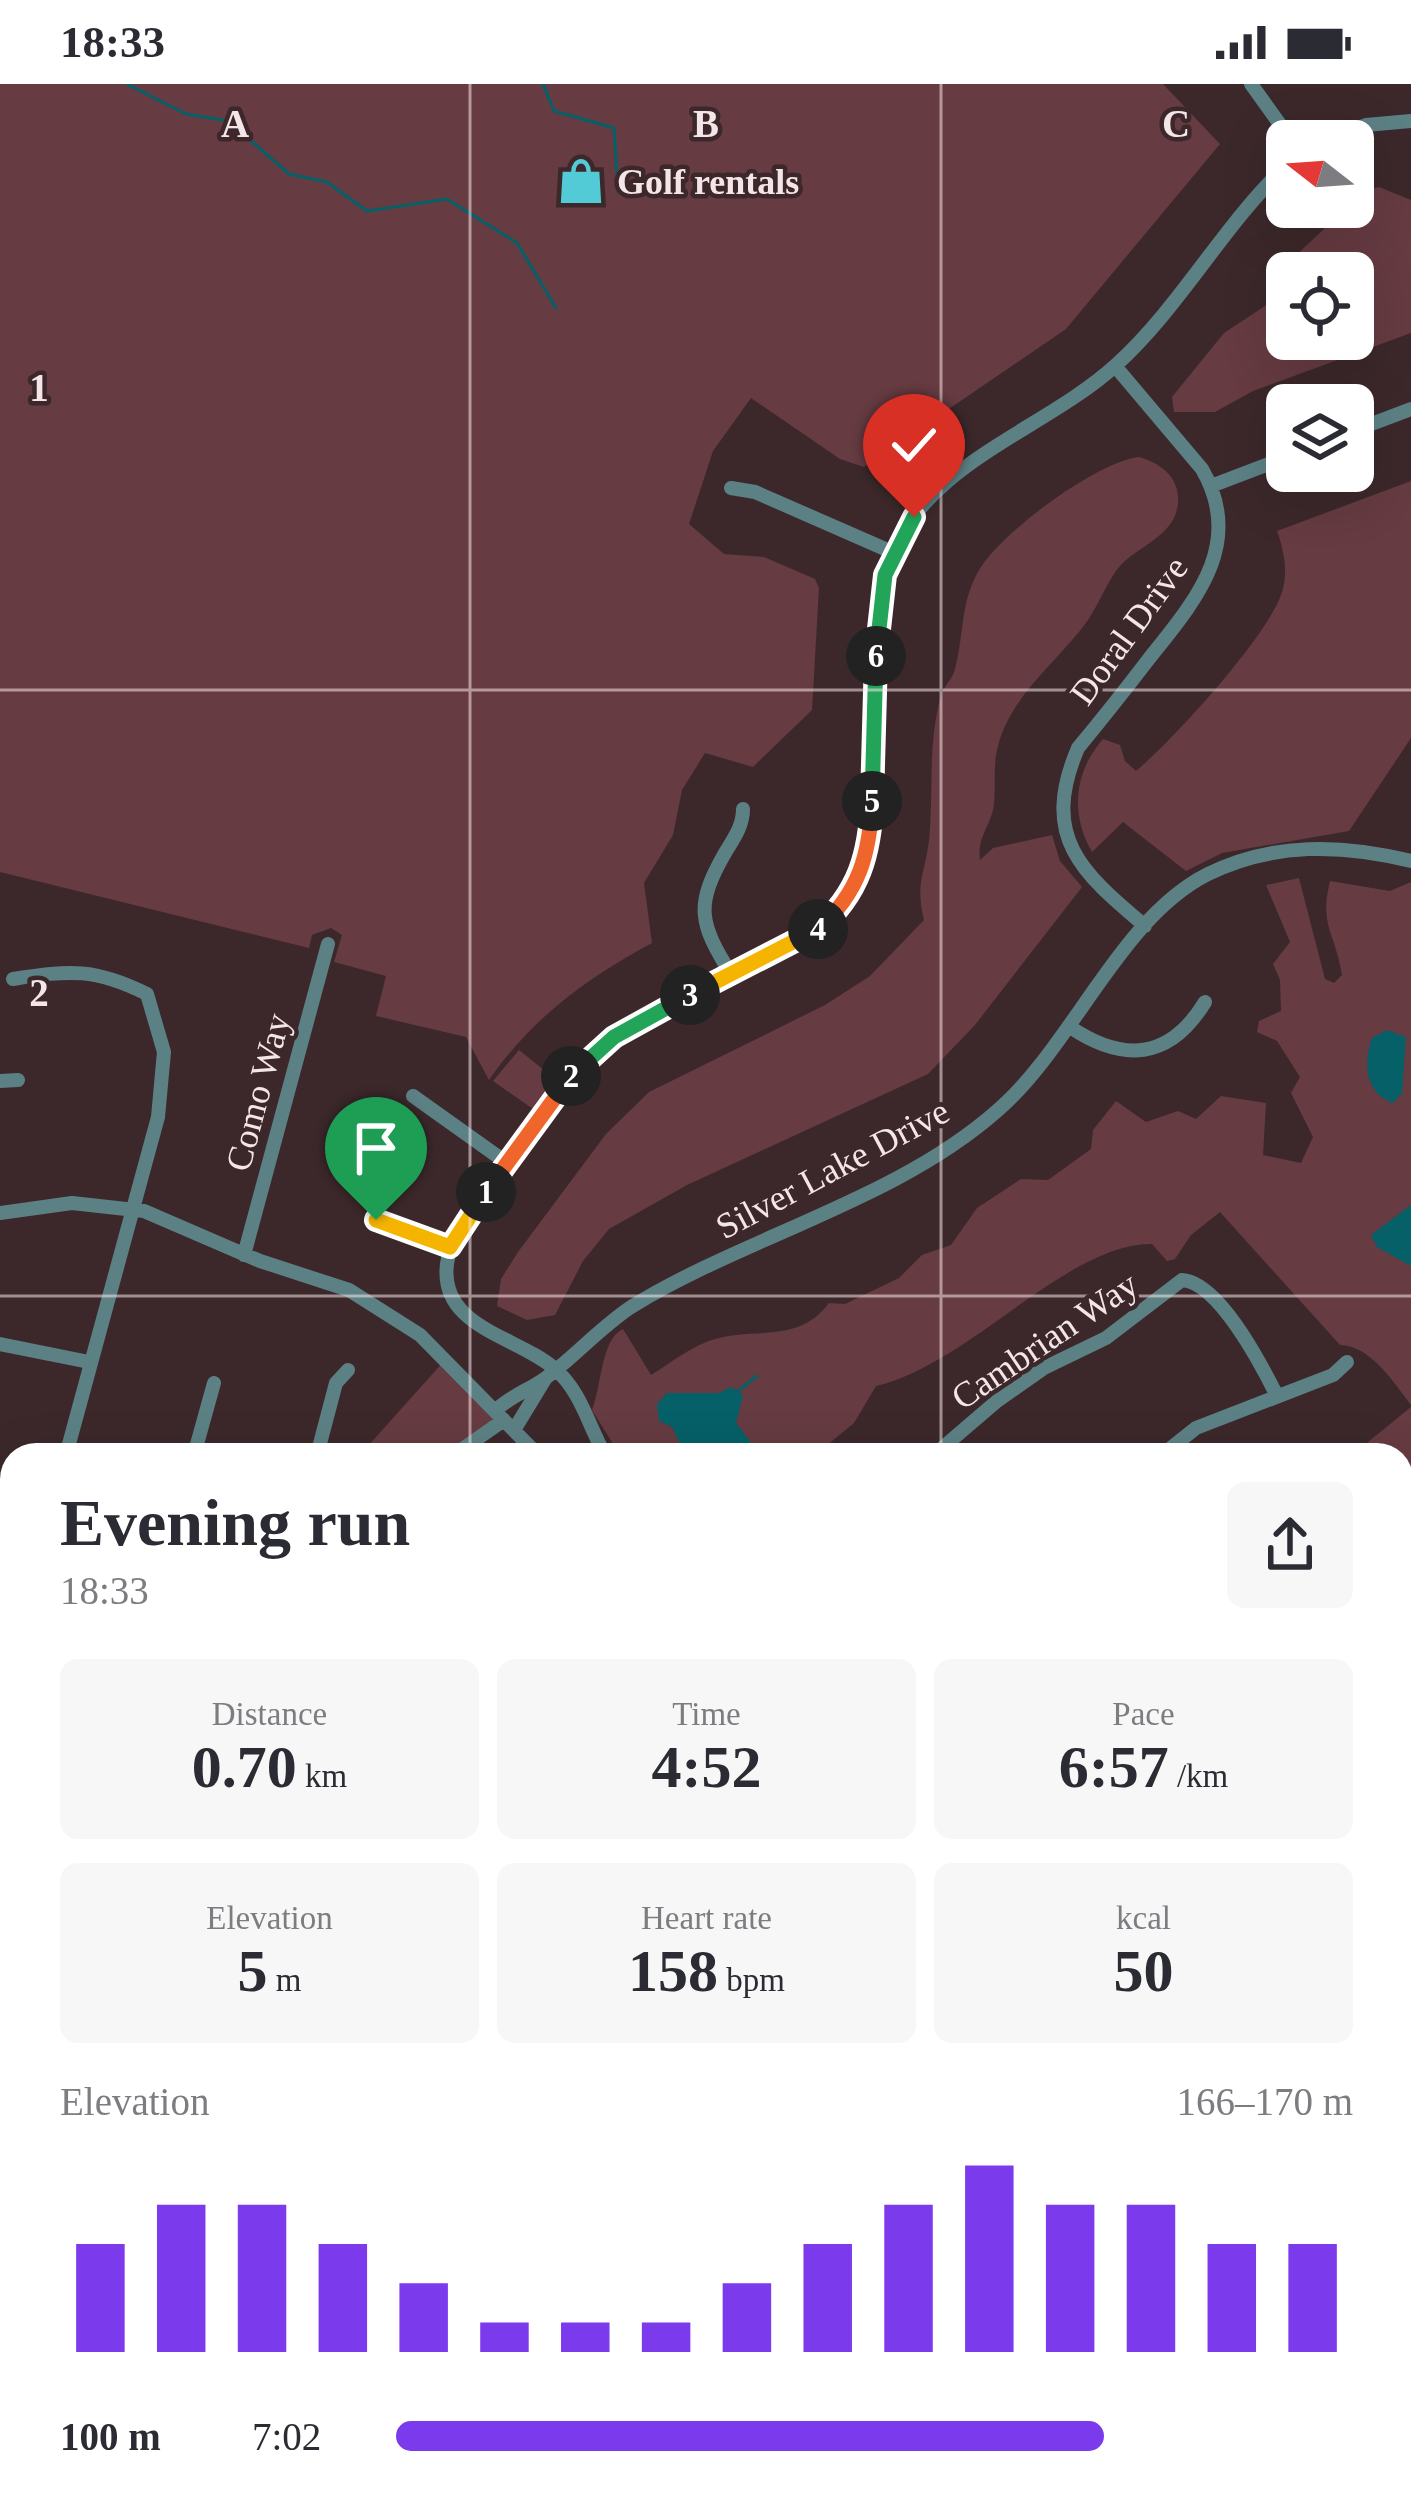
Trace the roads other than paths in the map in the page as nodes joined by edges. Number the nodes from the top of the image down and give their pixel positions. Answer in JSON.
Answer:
{"nodes":[{"id":1,"x":1251,"y":84,"type":"edge"},
{"id":2,"x":1277,"y":120,"type":"edge"},
{"id":3,"x":1411,"y":121,"type":"edge"},
{"id":4,"x":1374,"y":124,"type":"edge"},
{"id":5,"x":1266,"y":190,"type":"edge"},
{"id":6,"x":1115,"y":366,"type":"junction"},
{"id":7,"x":1411,"y":409,"type":"edge"},
{"id":8,"x":1374,"y":423,"type":"edge"},
{"id":9,"x":1266,"y":465,"type":"edge"},
{"id":10,"x":1211,"y":486,"type":"junction"},
{"id":11,"x":730,"y":488,"type":"dead end"},
{"id":12,"x":892,"y":553,"type":"junction"},
{"id":13,"x":743,"y":809,"type":"dead end"},
{"id":14,"x":1411,"y":861,"type":"edge"},
{"id":15,"x":1145,"y":926,"type":"junction"},
{"id":16,"x":328,"y":944,"type":"dead end"},
{"id":17,"x":731,"y":974,"type":"junction"},
{"id":18,"x":14,"y":980,"type":"dead end"},
{"id":19,"x":1204,"y":1002,"type":"dead end"},
{"id":20,"x":1070,"y":1028,"type":"junction"},
{"id":21,"x":18,"y":1080,"type":"dead end"},
{"id":22,"x":0,"y":1082,"type":"edge"},
{"id":23,"x":413,"y":1096,"type":"dead end"},
{"id":24,"x":506,"y":1163,"type":"junction"},
{"id":25,"x":130,"y":1209,"type":"junction"},
{"id":26,"x":0,"y":1213,"type":"edge"},
{"id":27,"x":376,"y":1220,"type":"dead end"},
{"id":28,"x":450,"y":1247,"type":"junction"},
{"id":29,"x":244,"y":1255,"type":"junction"},
{"id":30,"x":0,"y":1344,"type":"edge"},
{"id":31,"x":89,"y":1361,"type":"junction"},
{"id":32,"x":1347,"y":1362,"type":"dead end"},
{"id":33,"x":348,"y":1370,"type":"dead end"},
{"id":34,"x":550,"y":1374,"type":"junction"},
{"id":35,"x":214,"y":1383,"type":"dead end"},
{"id":36,"x":1276,"y":1394,"type":"junction"},
{"id":37,"x":504,"y":1420,"type":"junction"},
{"id":38,"x":69,"y":1443,"type":"edge"},
{"id":39,"x":197,"y":1443,"type":"edge"},
{"id":40,"x":320,"y":1443,"type":"edge"},
{"id":41,"x":471,"y":1443,"type":"edge"},
{"id":42,"x":526,"y":1443,"type":"edge"},
{"id":43,"x":599,"y":1443,"type":"edge"},
{"id":44,"x":948,"y":1443,"type":"edge"},
{"id":45,"x":1177,"y":1443,"type":"edge"}],
"edges":[{"from":1,"to":2,"type":"street"},
{"from":3,"to":4,"type":"street"},
{"from":5,"to":6,"type":"street"},
{"from":6,"to":10,"type":"street"},
{"from":6,"to":12,"type":"street"},
{"from":7,"to":8,"type":"street"},
{"from":9,"to":10,"type":"street"},
{"from":10,"to":15,"type":"street","name":"Doral Drive"},
{"from":11,"to":12,"type":"street"},
{"from":12,"to":17,"type":"street"},
{"from":13,"to":17,"type":"street"},
{"from":14,"to":15,"type":"street","name":"Silver Lake Drive"},
{"from":15,"to":20,"type":"street","name":"Silver Lake Drive"},
{"from":16,"to":29,"type":"street","name":"Como Way"},
{"from":17,"to":24,"type":"street"},
{"from":18,"to":25,"type":"street"},
{"from":19,"to":20,"type":"street"},
{"from":20,"to":34,"type":"street","name":"Silver Lake Drive"},
{"from":21,"to":22,"type":"street"},
{"from":23,"to":24,"type":"street"},
{"from":24,"to":28,"type":"street"},
{"from":25,"to":26,"type":"street"},
{"from":25,"to":29,"type":"street"},
{"from":25,"to":31,"type":"street"},
{"from":27,"to":28,"type":"street"},
{"from":28,"to":34,"type":"street"},
{"from":29,"to":37,"type":"street"},
{"from":30,"to":31,"type":"street"},
{"from":31,"to":38,"type":"street"},
{"from":32,"to":36,"type":"street"},
{"from":33,"to":40,"type":"street"},
{"from":34,"to":37,"type":"street"},
{"from":34,"to":37,"type":"street"},
{"from":34,"to":43,"type":"street"},
{"from":35,"to":39,"type":"street"},
{"from":36,"to":44,"type":"street","name":"Cambrian Way"},
{"from":36,"to":45,"type":"street"},
{"from":37,"to":41,"type":"street"},
{"from":37,"to":42,"type":"street"}]}
